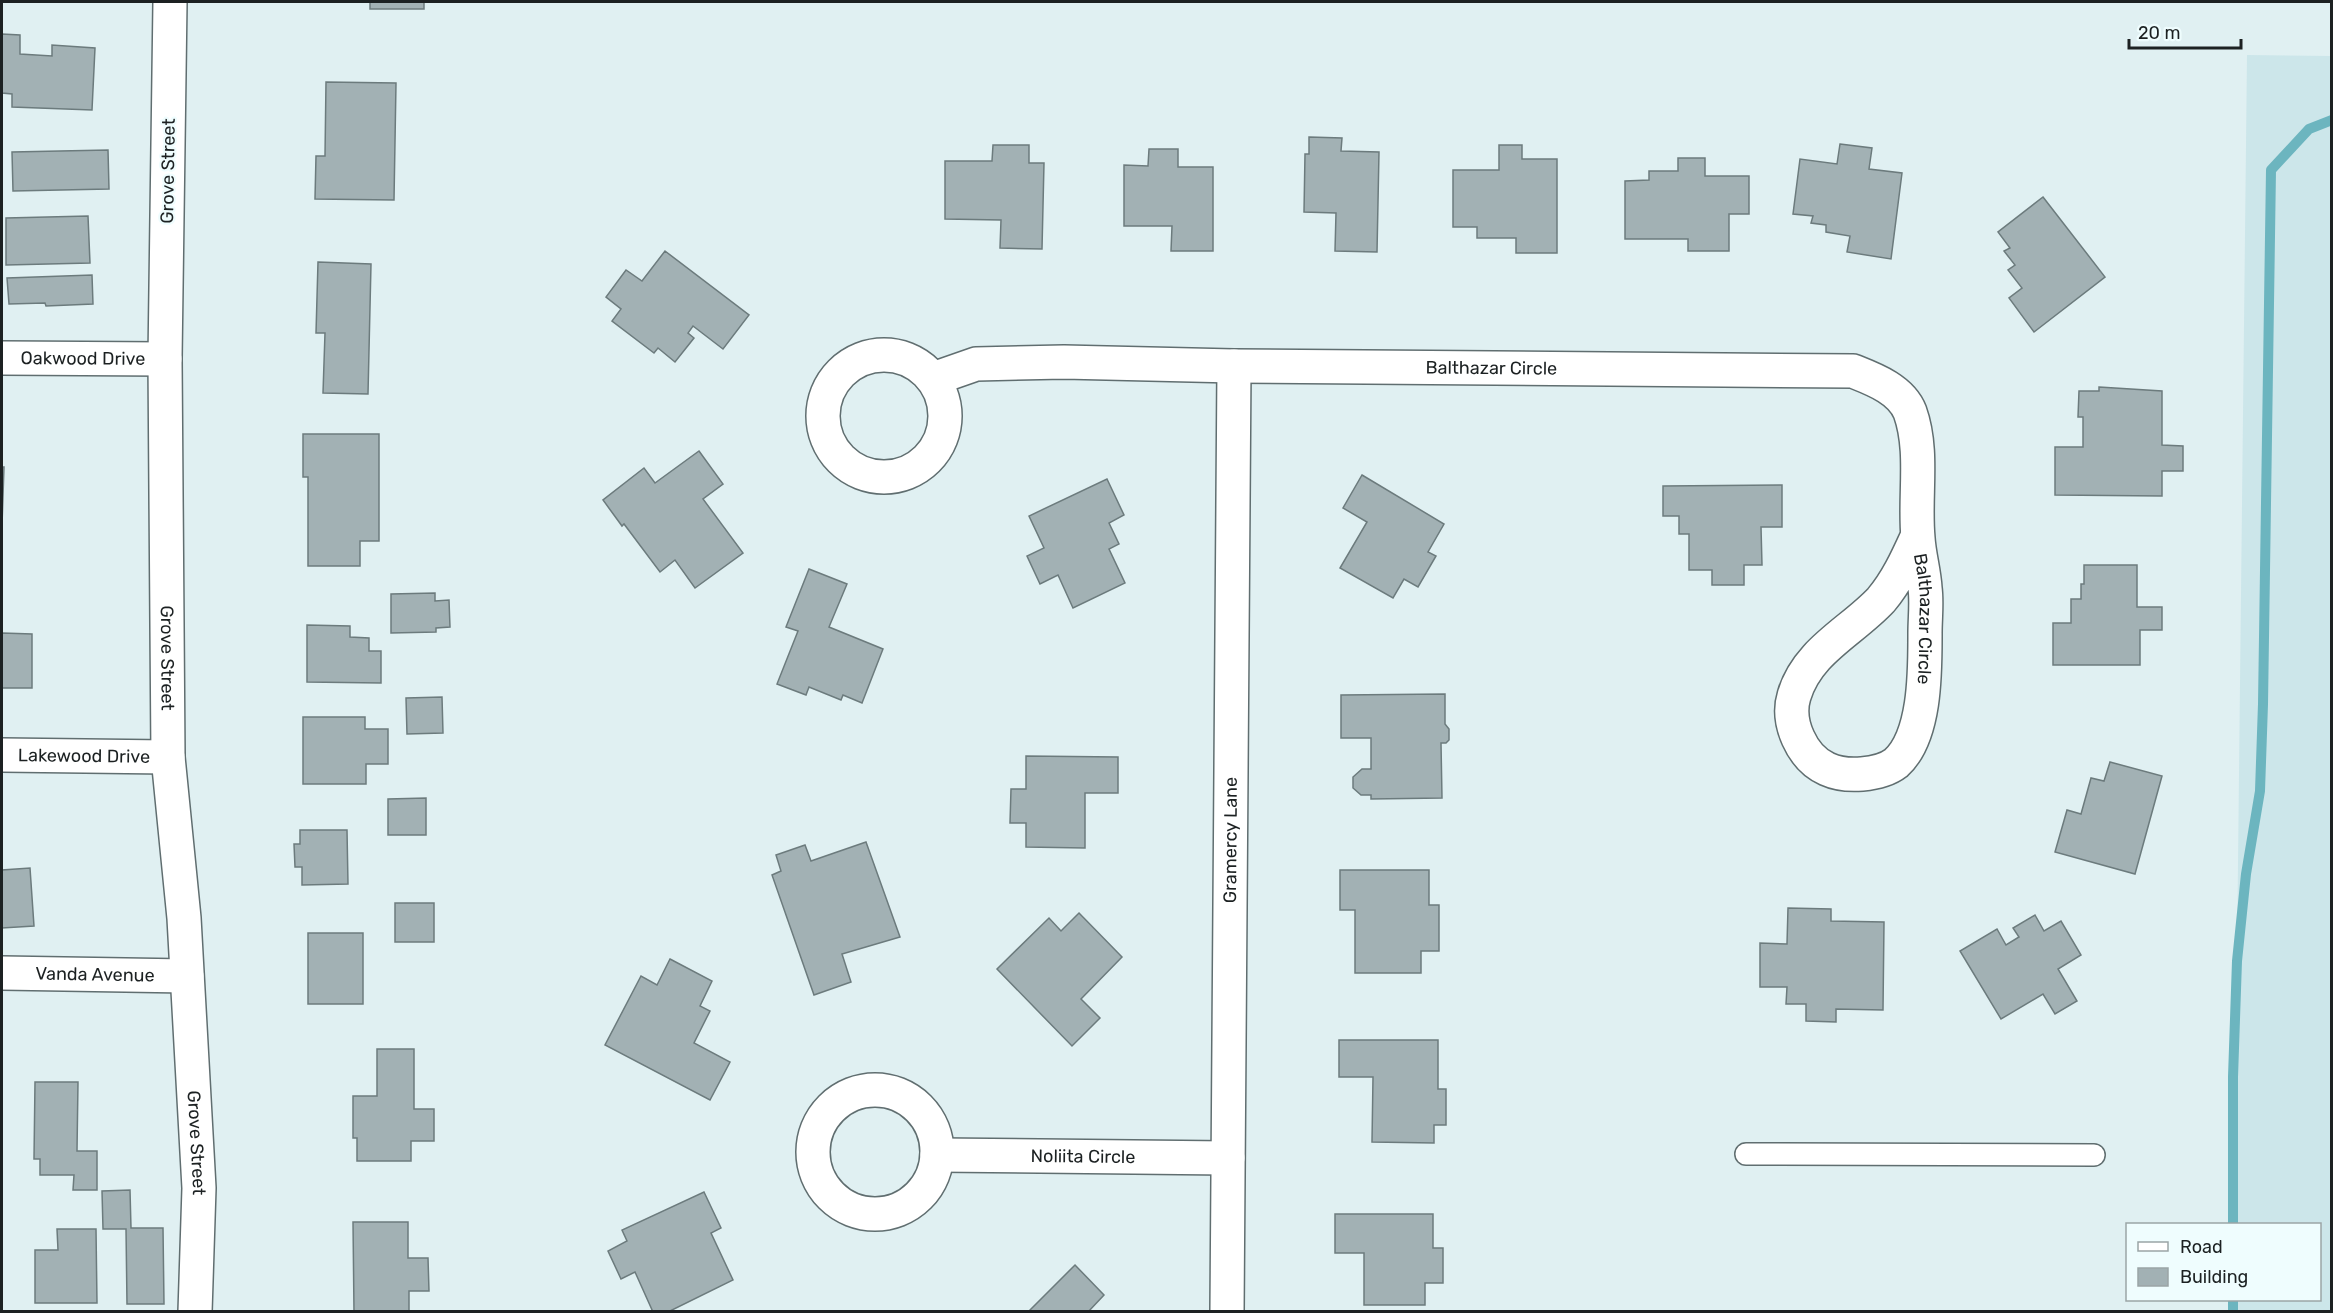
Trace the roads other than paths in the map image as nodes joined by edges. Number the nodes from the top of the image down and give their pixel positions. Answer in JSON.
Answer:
{"nodes":[{"id":1,"x":170,"y":2,"type":"edge"},
{"id":2,"x":2,"y":358,"type":"edge"},
{"id":3,"x":165,"y":359,"type":"junction"},
{"id":4,"x":1234,"y":366,"type":"junction"},
{"id":5,"x":933,"y":379,"type":"dead end"},
{"id":6,"x":1917,"y":537,"type":"junction"},
{"id":7,"x":2,"y":755,"type":"edge"},
{"id":8,"x":168,"y":757,"type":"junction"},
{"id":9,"x":2,"y":973,"type":"edge"},
{"id":10,"x":188,"y":976,"type":"junction"},
{"id":11,"x":1746,"y":1154,"type":"dead end"},
{"id":12,"x":937,"y":1155,"type":"dead end"},
{"id":13,"x":2094,"y":1155,"type":"dead end"},
{"id":14,"x":1228,"y":1158,"type":"junction"},
{"id":15,"x":195,"y":1311,"type":"edge"},
{"id":16,"x":1227,"y":1311,"type":"edge"}],
"edges":[{"from":1,"to":3,"type":"street","name":"Grove Street"},
{"from":2,"to":3,"type":"street","name":"Oakwood Drive"},
{"from":3,"to":8,"type":"street","name":"Grove Street"},
{"from":4,"to":5,"type":"street","name":"Balthazar Circle"},
{"from":4,"to":6,"type":"street","name":"Balthazar Circle"},
{"from":4,"to":14,"type":"street","name":"Gramercy Lane"},
{"from":6,"to":6,"type":"street","name":"Balthazar Circle"},
{"from":7,"to":8,"type":"street","name":"Lakewood Drive"},
{"from":8,"to":10,"type":"street","name":"Grove Street"},
{"from":9,"to":10,"type":"street","name":"Vanda Avenue"},
{"from":10,"to":15,"type":"street","name":"Grove Street"},
{"from":11,"to":13,"type":"lane"},
{"from":12,"to":14,"type":"street","name":"Noliita Circle"},
{"from":14,"to":16,"type":"street","name":"Gramercy Lane"}]}
